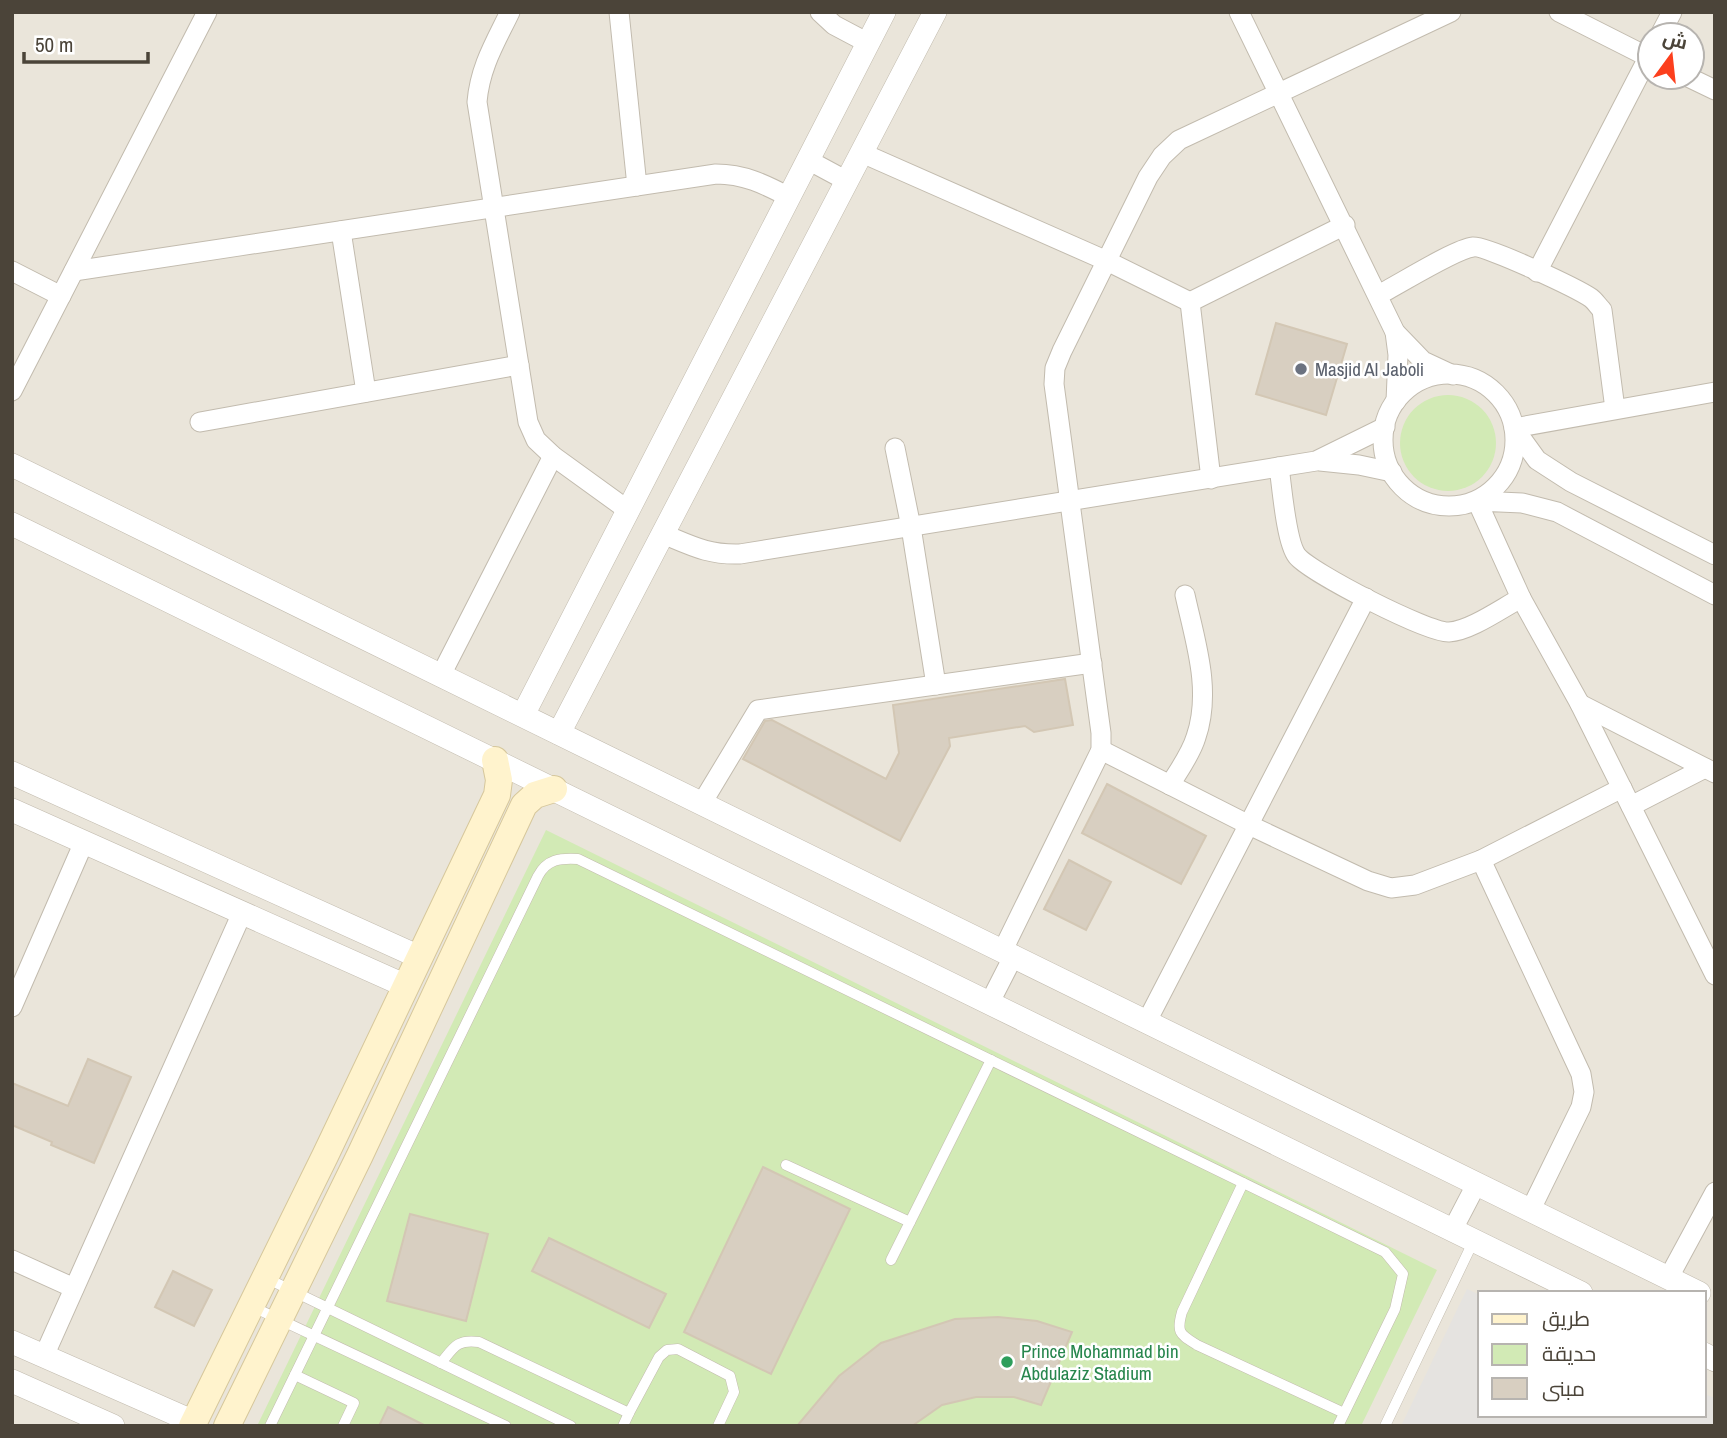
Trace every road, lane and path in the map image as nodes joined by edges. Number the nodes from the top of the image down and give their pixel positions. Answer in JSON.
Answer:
{"nodes":[{"id":1,"x":207,"y":12,"type":"edge"},
{"id":2,"x":510,"y":12,"type":"edge"},
{"id":3,"x":619,"y":12,"type":"edge"},
{"id":4,"x":820,"y":12,"type":"edge"},
{"id":5,"x":884,"y":12,"type":"edge"},
{"id":6,"x":935,"y":12,"type":"edge"},
{"id":7,"x":1239,"y":12,"type":"edge"},
{"id":8,"x":1451,"y":12,"type":"edge"},
{"id":9,"x":1559,"y":12,"type":"edge"},
{"id":10,"x":1418,"y":19,"type":"edge"},
{"id":11,"x":868,"y":43,"type":"junction"},
{"id":12,"x":1636,"y":49,"type":"edge"},
{"id":13,"x":1636,"y":83,"type":"edge"},
{"id":14,"x":1278,"y":93,"type":"junction"},
{"id":15,"x":862,"y":153,"type":"junction"},
{"id":16,"x":808,"y":160,"type":"junction"},
{"id":17,"x":847,"y":181,"type":"junction"},
{"id":18,"x":637,"y":186,"type":"junction"},
{"id":19,"x":789,"y":197,"type":"junction"},
{"id":20,"x":494,"y":208,"type":"junction"},
{"id":21,"x":1345,"y":225,"type":"junction"},
{"id":22,"x":341,"y":231,"type":"junction"},
{"id":23,"x":1107,"y":261,"type":"junction"},
{"id":24,"x":12,"y":271,"type":"edge"},
{"id":25,"x":74,"y":271,"type":"junction"},
{"id":26,"x":1537,"y":272,"type":"junction"},
{"id":27,"x":1378,"y":295,"type":"junction"},
{"id":28,"x":61,"y":296,"type":"junction"},
{"id":29,"x":1190,"y":302,"type":"junction"},
{"id":30,"x":1395,"y":332,"type":"junction"},
{"id":31,"x":519,"y":365,"type":"junction"},
{"id":32,"x":1453,"y":374,"type":"junction"},
{"id":33,"x":12,"y":391,"type":"edge"},
{"id":34,"x":1715,"y":392,"type":"edge"},
{"id":35,"x":366,"y":393,"type":"junction"},
{"id":36,"x":1396,"y":401,"type":"junction"},
{"id":37,"x":1615,"y":409,"type":"junction"},
{"id":38,"x":200,"y":422,"type":"dead end"},
{"id":39,"x":1385,"y":427,"type":"junction"},
{"id":40,"x":1514,"y":428,"type":"junction"},
{"id":41,"x":895,"y":448,"type":"dead end"},
{"id":42,"x":553,"y":456,"type":"junction"},
{"id":43,"x":1316,"y":461,"type":"junction"},
{"id":44,"x":12,"y":465,"type":"edge"},
{"id":45,"x":1279,"y":467,"type":"junction"},
{"id":46,"x":1392,"y":472,"type":"junction"},
{"id":47,"x":1211,"y":479,"type":"junction"},
{"id":48,"x":1477,"y":500,"type":"junction"},
{"id":49,"x":1070,"y":501,"type":"junction"},
{"id":50,"x":629,"y":511,"type":"junction"},
{"id":51,"x":12,"y":524,"type":"edge"},
{"id":52,"x":911,"y":527,"type":"junction"},
{"id":53,"x":663,"y":534,"type":"junction"},
{"id":54,"x":1715,"y":555,"type":"edge"},
{"id":55,"x":1185,"y":595,"type":"dead end"},
{"id":56,"x":1715,"y":595,"type":"edge"},
{"id":57,"x":1366,"y":598,"type":"junction"},
{"id":58,"x":1521,"y":598,"type":"junction"},
{"id":59,"x":1091,"y":663,"type":"junction"},
{"id":60,"x":441,"y":675,"type":"junction"},
{"id":61,"x":936,"y":685,"type":"junction"},
{"id":62,"x":1580,"y":704,"type":"junction"},
{"id":63,"x":523,"y":715,"type":"junction"},
{"id":64,"x":559,"y":733,"type":"junction"},
{"id":65,"x":1101,"y":750,"type":"junction"},
{"id":66,"x":495,"y":760,"type":"junction"},
{"id":67,"x":1710,"y":771,"type":"edge"},
{"id":68,"x":12,"y":773,"type":"edge"},
{"id":69,"x":1170,"y":785,"type":"junction"},
{"id":70,"x":1622,"y":788,"type":"junction"},
{"id":71,"x":554,"y":789,"type":"junction"},
{"id":72,"x":702,"y":803,"type":"junction"},
{"id":73,"x":1631,"y":806,"type":"junction"},
{"id":74,"x":12,"y":810,"type":"edge"},
{"id":75,"x":1249,"y":825,"type":"junction"},
{"id":76,"x":85,"y":842,"type":"junction"},
{"id":77,"x":1481,"y":860,"type":"junction"},
{"id":78,"x":242,"y":913,"type":"junction"},
{"id":79,"x":1009,"y":953,"type":"junction"},
{"id":80,"x":419,"y":957,"type":"junction"},
{"id":81,"x":1715,"y":975,"type":"edge"},
{"id":82,"x":406,"y":986,"type":"junction"},
{"id":83,"x":990,"y":1002,"type":"junction"},
{"id":84,"x":12,"y":1007,"type":"edge"},
{"id":85,"x":1147,"y":1021,"type":"junction"},
{"id":86,"x":991,"y":1060,"type":"junction"},
{"id":87,"x":786,"y":1165,"type":"dead end"},
{"id":88,"x":1242,"y":1183,"type":"junction"},
{"id":89,"x":1477,"y":1183,"type":"junction"},
{"id":90,"x":1715,"y":1192,"type":"edge"},
{"id":91,"x":1531,"y":1209,"type":"junction"},
{"id":92,"x":910,"y":1222,"type":"junction"},
{"id":93,"x":1453,"y":1229,"type":"junction"},
{"id":94,"x":1474,"y":1240,"type":"junction"},
{"id":95,"x":12,"y":1260,"type":"edge"},
{"id":96,"x":891,"y":1260,"type":"dead end"},
{"id":97,"x":265,"y":1277,"type":"junction"},
{"id":98,"x":1669,"y":1277,"type":"junction"},
{"id":99,"x":74,"y":1288,"type":"junction"},
{"id":100,"x":293,"y":1291,"type":"junction"},
{"id":101,"x":1577,"y":1291,"type":"edge"},
{"id":102,"x":1695,"y":1291,"type":"edge"},
{"id":103,"x":251,"y":1306,"type":"junction"},
{"id":104,"x":329,"y":1308,"type":"junction"},
{"id":105,"x":280,"y":1318,"type":"junction"},
{"id":106,"x":316,"y":1334,"type":"junction"},
{"id":107,"x":12,"y":1342,"type":"edge"},
{"id":108,"x":44,"y":1356,"type":"junction"},
{"id":109,"x":441,"y":1363,"type":"junction"},
{"id":110,"x":295,"y":1376,"type":"junction"},
{"id":111,"x":12,"y":1381,"type":"edge"},
{"id":112,"x":629,"y":1413,"type":"junction"},
{"id":113,"x":1344,"y":1413,"type":"junction"},
{"id":114,"x":193,"y":1424,"type":"edge"},
{"id":115,"x":113,"y":1426,"type":"edge"},
{"id":116,"x":227,"y":1426,"type":"edge"},
{"id":117,"x":270,"y":1426,"type":"edge"},
{"id":118,"x":343,"y":1426,"type":"edge"},
{"id":119,"x":506,"y":1426,"type":"edge"},
{"id":120,"x":571,"y":1426,"type":"edge"},
{"id":121,"x":623,"y":1426,"type":"edge"},
{"id":122,"x":718,"y":1426,"type":"edge"},
{"id":123,"x":1338,"y":1426,"type":"edge"},
{"id":124,"x":1385,"y":1426,"type":"edge"}],
"edges":[{"from":1,"to":25,"type":"street"},
{"from":2,"to":20,"type":"street"},
{"from":3,"to":18,"type":"street"},
{"from":4,"to":11,"type":"street"},
{"from":5,"to":11,"type":"street"},
{"from":6,"to":15,"type":"street"},
{"from":7,"to":14,"type":"street"},
{"from":8,"to":10,"type":"street"},
{"from":9,"to":12,"type":"street"},
{"from":10,"to":14,"type":"street"},
{"from":11,"to":16,"type":"street"},
{"from":13,"to":26,"type":"street"},
{"from":14,"to":21,"type":"street"},
{"from":14,"to":23,"type":"street"},
{"from":15,"to":17,"type":"street"},
{"from":15,"to":23,"type":"street"},
{"from":16,"to":17,"type":"street"},
{"from":16,"to":19,"type":"street"},
{"from":17,"to":53,"type":"street"},
{"from":18,"to":19,"type":"street"},
{"from":18,"to":20,"type":"street"},
{"from":19,"to":50,"type":"street"},
{"from":20,"to":22,"type":"street"},
{"from":20,"to":31,"type":"street"},
{"from":21,"to":27,"type":"street"},
{"from":21,"to":29,"type":"street"},
{"from":22,"to":25,"type":"street"},
{"from":22,"to":35,"type":"street"},
{"from":23,"to":29,"type":"street"},
{"from":23,"to":49,"type":"street"},
{"from":24,"to":28,"type":"street"},
{"from":25,"to":28,"type":"street"},
{"from":26,"to":27,"type":"street"},
{"from":26,"to":37,"type":"street"},
{"from":27,"to":30,"type":"street"},
{"from":28,"to":33,"type":"street"},
{"from":29,"to":47,"type":"street"},
{"from":30,"to":32,"type":"street"},
{"from":30,"to":36,"type":"street"},
{"from":31,"to":35,"type":"street"},
{"from":31,"to":42,"type":"street"},
{"from":32,"to":36,"type":"street"},
{"from":32,"to":40,"type":"street"},
{"from":34,"to":37,"type":"street"},
{"from":35,"to":38,"type":"street"},
{"from":36,"to":39,"type":"street"},
{"from":37,"to":40,"type":"street"},
{"from":39,"to":43,"type":"street"},
{"from":39,"to":46,"type":"street"},
{"from":40,"to":48,"type":"street"},
{"from":40,"to":54,"type":"street"},
{"from":41,"to":52,"type":"street"},
{"from":42,"to":50,"type":"street"},
{"from":42,"to":60,"type":"street"},
{"from":43,"to":45,"type":"street"},
{"from":43,"to":46,"type":"street"},
{"from":44,"to":60,"type":"street"},
{"from":45,"to":47,"type":"street"},
{"from":45,"to":57,"type":"street"},
{"from":46,"to":48,"type":"street"},
{"from":47,"to":49,"type":"street"},
{"from":48,"to":56,"type":"street"},
{"from":48,"to":58,"type":"street"},
{"from":49,"to":52,"type":"street"},
{"from":49,"to":59,"type":"street"},
{"from":50,"to":63,"type":"street"},
{"from":51,"to":66,"type":"street"},
{"from":52,"to":53,"type":"street"},
{"from":52,"to":61,"type":"street"},
{"from":53,"to":64,"type":"street"},
{"from":55,"to":69,"type":"street"},
{"from":57,"to":58,"type":"street"},
{"from":57,"to":75,"type":"street"},
{"from":58,"to":62,"type":"street"},
{"from":59,"to":61,"type":"street"},
{"from":59,"to":65,"type":"street"},
{"from":60,"to":63,"type":"street"},
{"from":61,"to":72,"type":"street"},
{"from":62,"to":67,"type":"street"},
{"from":62,"to":70,"type":"street"},
{"from":63,"to":64,"type":"street"},
{"from":64,"to":72,"type":"street"},
{"from":65,"to":69,"type":"street"},
{"from":65,"to":79,"type":"street"},
{"from":66,"to":71,"type":"street"},
{"from":66,"to":80,"type":"main road"},
{"from":67,"to":73,"type":"street"},
{"from":68,"to":80,"type":"street"},
{"from":69,"to":75,"type":"street"},
{"from":70,"to":73,"type":"street"},
{"from":70,"to":77,"type":"street"},
{"from":71,"to":83,"type":"street"},
{"from":71,"to":100,"type":"main road"},
{"from":72,"to":79,"type":"street"},
{"from":73,"to":81,"type":"street"},
{"from":74,"to":76,"type":"street"},
{"from":75,"to":77,"type":"street"},
{"from":75,"to":85,"type":"street"},
{"from":76,"to":78,"type":"street"},
{"from":76,"to":84,"type":"street"},
{"from":77,"to":91,"type":"street"},
{"from":78,"to":82,"type":"street"},
{"from":78,"to":99,"type":"street"},
{"from":79,"to":83,"type":"street"},
{"from":79,"to":85,"type":"street"},
{"from":80,"to":82,"type":"main road"},
{"from":82,"to":97,"type":"main road"},
{"from":83,"to":93,"type":"street"},
{"from":85,"to":89,"type":"street"},
{"from":86,"to":88,"type":"lane"},
{"from":86,"to":92,"type":"lane"},
{"from":86,"to":104,"type":"lane"},
{"from":87,"to":92,"type":"lane"},
{"from":88,"to":113,"type":"lane"},
{"from":88,"to":113,"type":"lane"},
{"from":89,"to":91,"type":"street"},
{"from":89,"to":93,"type":"street"},
{"from":90,"to":98,"type":"street"},
{"from":91,"to":98,"type":"street"},
{"from":92,"to":96,"type":"lane"},
{"from":93,"to":94,"type":"street"},
{"from":94,"to":101,"type":"street"},
{"from":94,"to":124,"type":"lane"},
{"from":95,"to":99,"type":"street"},
{"from":97,"to":100,"type":"lane"},
{"from":97,"to":103,"type":"main road"},
{"from":98,"to":102,"type":"street"},
{"from":99,"to":108,"type":"street"},
{"from":100,"to":104,"type":"lane"},
{"from":100,"to":105,"type":"main road"},
{"from":103,"to":105,"type":"lane"},
{"from":103,"to":114,"type":"main road"},
{"from":104,"to":106,"type":"lane"},
{"from":104,"to":109,"type":"lane"},
{"from":105,"to":106,"type":"lane"},
{"from":105,"to":116,"type":"main road"},
{"from":106,"to":110,"type":"lane"},
{"from":106,"to":119,"type":"lane"},
{"from":107,"to":108,"type":"street"},
{"from":108,"to":114,"type":"street"},
{"from":109,"to":112,"type":"lane"},
{"from":109,"to":120,"type":"lane"},
{"from":110,"to":117,"type":"lane"},
{"from":110,"to":118,"type":"lane"},
{"from":111,"to":115,"type":"street"},
{"from":112,"to":121,"type":"lane"},
{"from":112,"to":122,"type":"lane"},
{"from":113,"to":123,"type":"lane"}]}
